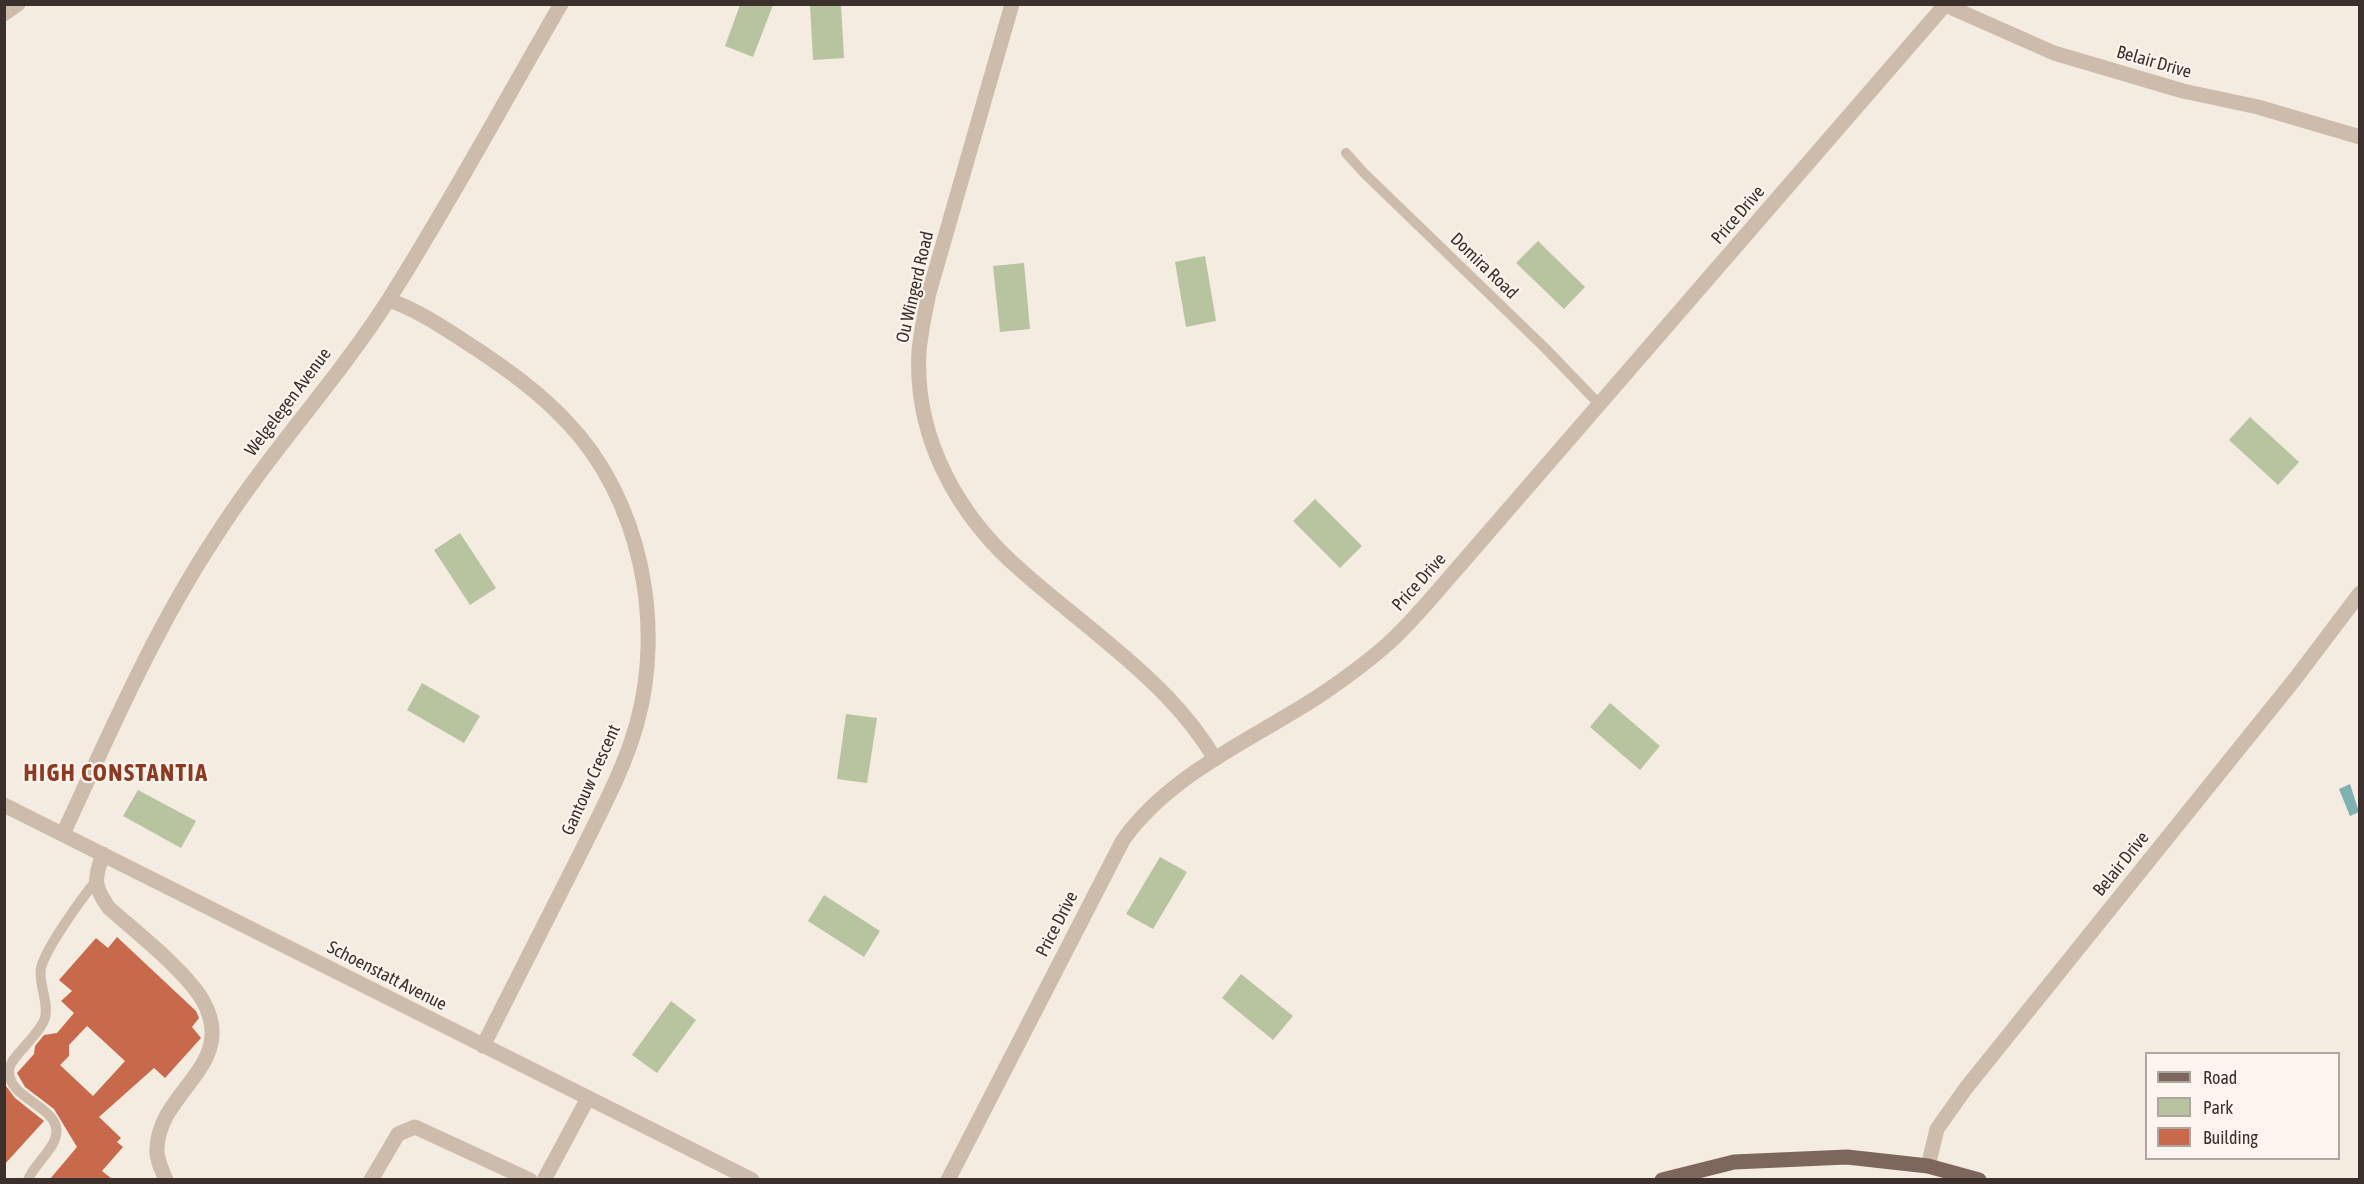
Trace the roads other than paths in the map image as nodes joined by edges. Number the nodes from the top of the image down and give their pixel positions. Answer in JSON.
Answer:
{"nodes":[{"id":1,"x":18,"y":4,"type":"edge"},
{"id":2,"x":561,"y":4,"type":"edge"},
{"id":3,"x":1012,"y":4,"type":"edge"},
{"id":4,"x":1944,"y":5,"type":"edge"},
{"id":5,"x":4,"y":14,"type":"edge"},
{"id":6,"x":2360,"y":137,"type":"edge"},
{"id":7,"x":1346,"y":153,"type":"dead end"},
{"id":8,"x":388,"y":300,"type":"junction"},
{"id":9,"x":1599,"y":404,"type":"junction"},
{"id":10,"x":2360,"y":593,"type":"edge"},
{"id":11,"x":1215,"y":759,"type":"junction"},
{"id":12,"x":4,"y":804,"type":"edge"},
{"id":13,"x":63,"y":834,"type":"junction"},
{"id":14,"x":103,"y":854,"type":"junction"},
{"id":15,"x":95,"y":882,"type":"junction"},
{"id":16,"x":483,"y":1046,"type":"junction"},
{"id":17,"x":588,"y":1098,"type":"junction"},
{"id":18,"x":1928,"y":1166,"type":"junction"},
{"id":19,"x":28,"y":1179,"type":"edge"},
{"id":20,"x":166,"y":1179,"type":"edge"},
{"id":21,"x":371,"y":1179,"type":"edge"},
{"id":22,"x":530,"y":1179,"type":"edge"},
{"id":23,"x":544,"y":1179,"type":"edge"},
{"id":24,"x":752,"y":1179,"type":"edge"},
{"id":25,"x":948,"y":1179,"type":"edge"},
{"id":26,"x":1662,"y":1179,"type":"edge"},
{"id":27,"x":1974,"y":1179,"type":"edge"}],
"edges":[{"from":1,"to":5,"type":"street"},
{"from":2,"to":8,"type":"street","name":"Welgelegen Avenue"},
{"from":3,"to":11,"type":"street","name":"Ou Wingerd Road"},
{"from":4,"to":6,"type":"street","name":"Belair Drive"},
{"from":4,"to":9,"type":"street","name":"Price Drive"},
{"from":7,"to":9,"type":"lane","name":"Domira Road"},
{"from":8,"to":13,"type":"street","name":"Welgelegen Avenue"},
{"from":8,"to":16,"type":"street","name":"Gantouw Crescent"},
{"from":9,"to":11,"type":"street","name":"Price Drive"},
{"from":10,"to":18,"type":"street","name":"Belair Drive"},
{"from":11,"to":25,"type":"street","name":"Price Drive"},
{"from":12,"to":13,"type":"street","name":"Schoenstatt Avenue"},
{"from":13,"to":14,"type":"street","name":"Schoenstatt Avenue"},
{"from":14,"to":15,"type":"street"},
{"from":14,"to":16,"type":"street","name":"Schoenstatt Avenue"},
{"from":15,"to":19,"type":"lane"},
{"from":15,"to":20,"type":"street"},
{"from":16,"to":17,"type":"street","name":"Schoenstatt Avenue"},
{"from":17,"to":23,"type":"street"},
{"from":17,"to":24,"type":"street","name":"Schoenstatt Avenue"},
{"from":18,"to":26,"type":"main road"},
{"from":18,"to":27,"type":"main road"},
{"from":21,"to":22,"type":"street"}]}
